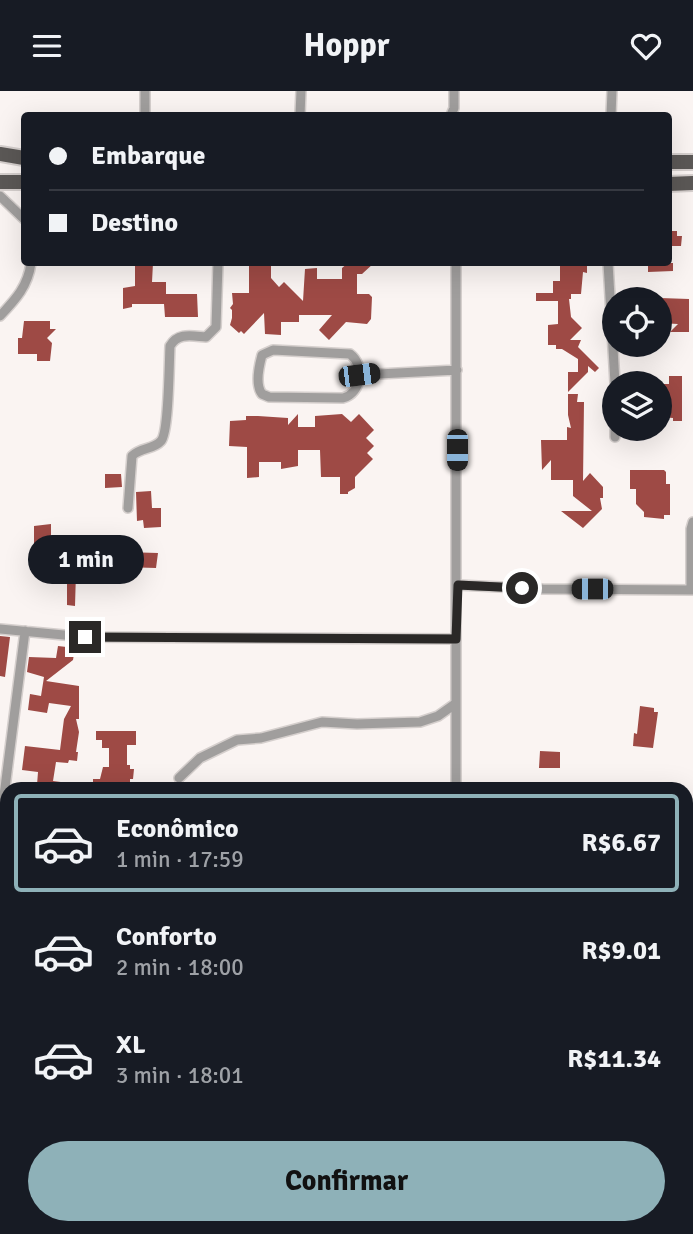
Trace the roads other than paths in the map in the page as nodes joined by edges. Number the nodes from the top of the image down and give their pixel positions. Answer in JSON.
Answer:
{"nodes":[{"id":1,"x":145,"y":91,"type":"edge"},
{"id":2,"x":301,"y":91,"type":"edge"},
{"id":3,"x":454,"y":91,"type":"edge"},
{"id":4,"x":612,"y":91,"type":"edge"},
{"id":5,"x":145,"y":112,"type":"edge"},
{"id":6,"x":300,"y":112,"type":"edge"},
{"id":7,"x":452,"y":112,"type":"edge"},
{"id":8,"x":611,"y":112,"type":"edge"},
{"id":9,"x":0,"y":154,"type":"edge"},
{"id":10,"x":21,"y":158,"type":"edge"},
{"id":11,"x":672,"y":162,"type":"edge"},
{"id":12,"x":693,"y":162,"type":"edge"},
{"id":13,"x":0,"y":182,"type":"edge"},
{"id":14,"x":21,"y":182,"type":"edge"},
{"id":15,"x":693,"y":183,"type":"edge"},
{"id":16,"x":672,"y":184,"type":"edge"},
{"id":17,"x":0,"y":196,"type":"edge"},
{"id":18,"x":21,"y":216,"type":"edge"},
{"id":19,"x":31,"y":266,"type":"edge"},
{"id":20,"x":218,"y":266,"type":"edge"},
{"id":21,"x":456,"y":266,"type":"edge"},
{"id":22,"x":608,"y":266,"type":"edge"},
{"id":23,"x":0,"y":316,"type":"edge"},
{"id":24,"x":457,"y":370,"type":"junction"},
{"id":25,"x":614,"y":371,"type":"edge"},
{"id":26,"x":359,"y":375,"type":"junction"},
{"id":27,"x":128,"y":508,"type":"dead end"},
{"id":28,"x":693,"y":522,"type":"edge"},
{"id":29,"x":458,"y":585,"type":"junction"},
{"id":30,"x":692,"y":590,"type":"edge"},
{"id":31,"x":0,"y":629,"type":"edge"},
{"id":32,"x":25,"y":631,"type":"junction"},
{"id":33,"x":456,"y":639,"type":"junction"},
{"id":34,"x":456,"y":704,"type":"junction"},
{"id":35,"x":179,"y":778,"type":"dead end"},
{"id":36,"x":6,"y":782,"type":"edge"},
{"id":37,"x":456,"y":782,"type":"edge"}],
"edges":[{"from":1,"to":5,"type":"street"},
{"from":2,"to":6,"type":"street"},
{"from":3,"to":7,"type":"street"},
{"from":4,"to":8,"type":"street"},
{"from":9,"to":10,"type":"main road"},
{"from":11,"to":12,"type":"main road"},
{"from":13,"to":14,"type":"main road"},
{"from":15,"to":16,"type":"main road"},
{"from":17,"to":18,"type":"street"},
{"from":19,"to":23,"type":"street"},
{"from":20,"to":27,"type":"street"},
{"from":21,"to":24,"type":"street"},
{"from":22,"to":25,"type":"street"},
{"from":24,"to":26,"type":"street"},
{"from":24,"to":29,"type":"street"},
{"from":26,"to":26,"type":"street"},
{"from":28,"to":30,"type":"street"},
{"from":29,"to":30,"type":"street"},
{"from":29,"to":33,"type":"street"},
{"from":31,"to":32,"type":"street"},
{"from":32,"to":33,"type":"street"},
{"from":32,"to":36,"type":"street"},
{"from":33,"to":34,"type":"street"},
{"from":34,"to":35,"type":"street"},
{"from":34,"to":37,"type":"street"}]}
